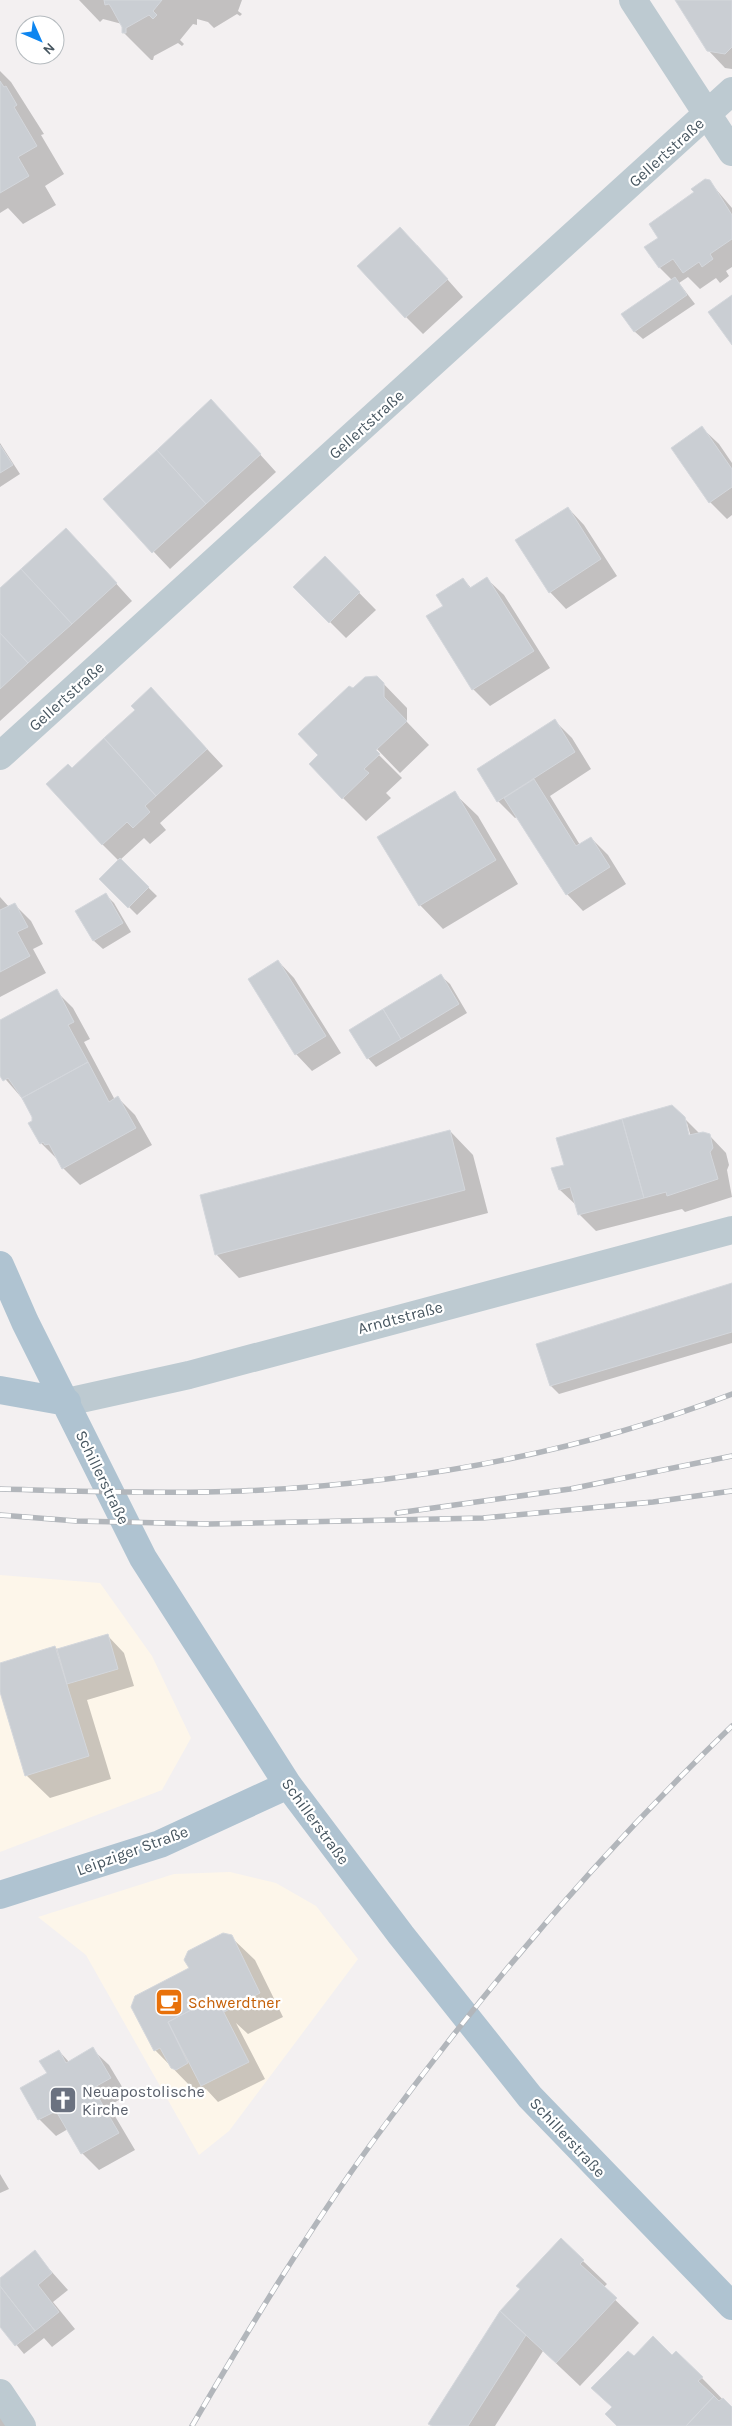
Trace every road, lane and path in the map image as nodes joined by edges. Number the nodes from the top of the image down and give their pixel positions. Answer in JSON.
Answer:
{"nodes":[{"id":1,"x":633,"y":0,"type":"edge"},
{"id":2,"x":732,"y":91,"type":"edge"},
{"id":3,"x":706,"y":116,"type":"junction"},
{"id":4,"x":732,"y":152,"type":"edge"},
{"id":5,"x":0,"y":756,"type":"edge"},
{"id":6,"x":732,"y":1230,"type":"edge"},
{"id":7,"x":0,"y":1266,"type":"edge"},
{"id":8,"x":0,"y":1390,"type":"edge"},
{"id":9,"x":67,"y":1402,"type":"junction"},
{"id":10,"x":288,"y":1785,"type":"junction"},
{"id":11,"x":0,"y":1895,"type":"edge"},
{"id":12,"x":732,"y":2306,"type":"edge"},
{"id":13,"x":0,"y":2393,"type":"edge"},
{"id":14,"x":22,"y":2426,"type":"edge"}],
"edges":[{"from":1,"to":3,"type":"street"},
{"from":2,"to":3,"type":"street","name":"Gellertstraße"},
{"from":3,"to":4,"type":"street"},
{"from":3,"to":5,"type":"street","name":"Gellertstraße"},
{"from":6,"to":9,"type":"street","name":"Arndtstraße"},
{"from":7,"to":9,"type":"main road","name":"Schillerstraße"},
{"from":8,"to":9,"type":"main road"},
{"from":9,"to":10,"type":"main road","name":"Schillerstraße"},
{"from":10,"to":11,"type":"main road","name":"Leipziger Straße"},
{"from":10,"to":12,"type":"main road","name":"Schillerstraße"},
{"from":13,"to":14,"type":"street"}]}
